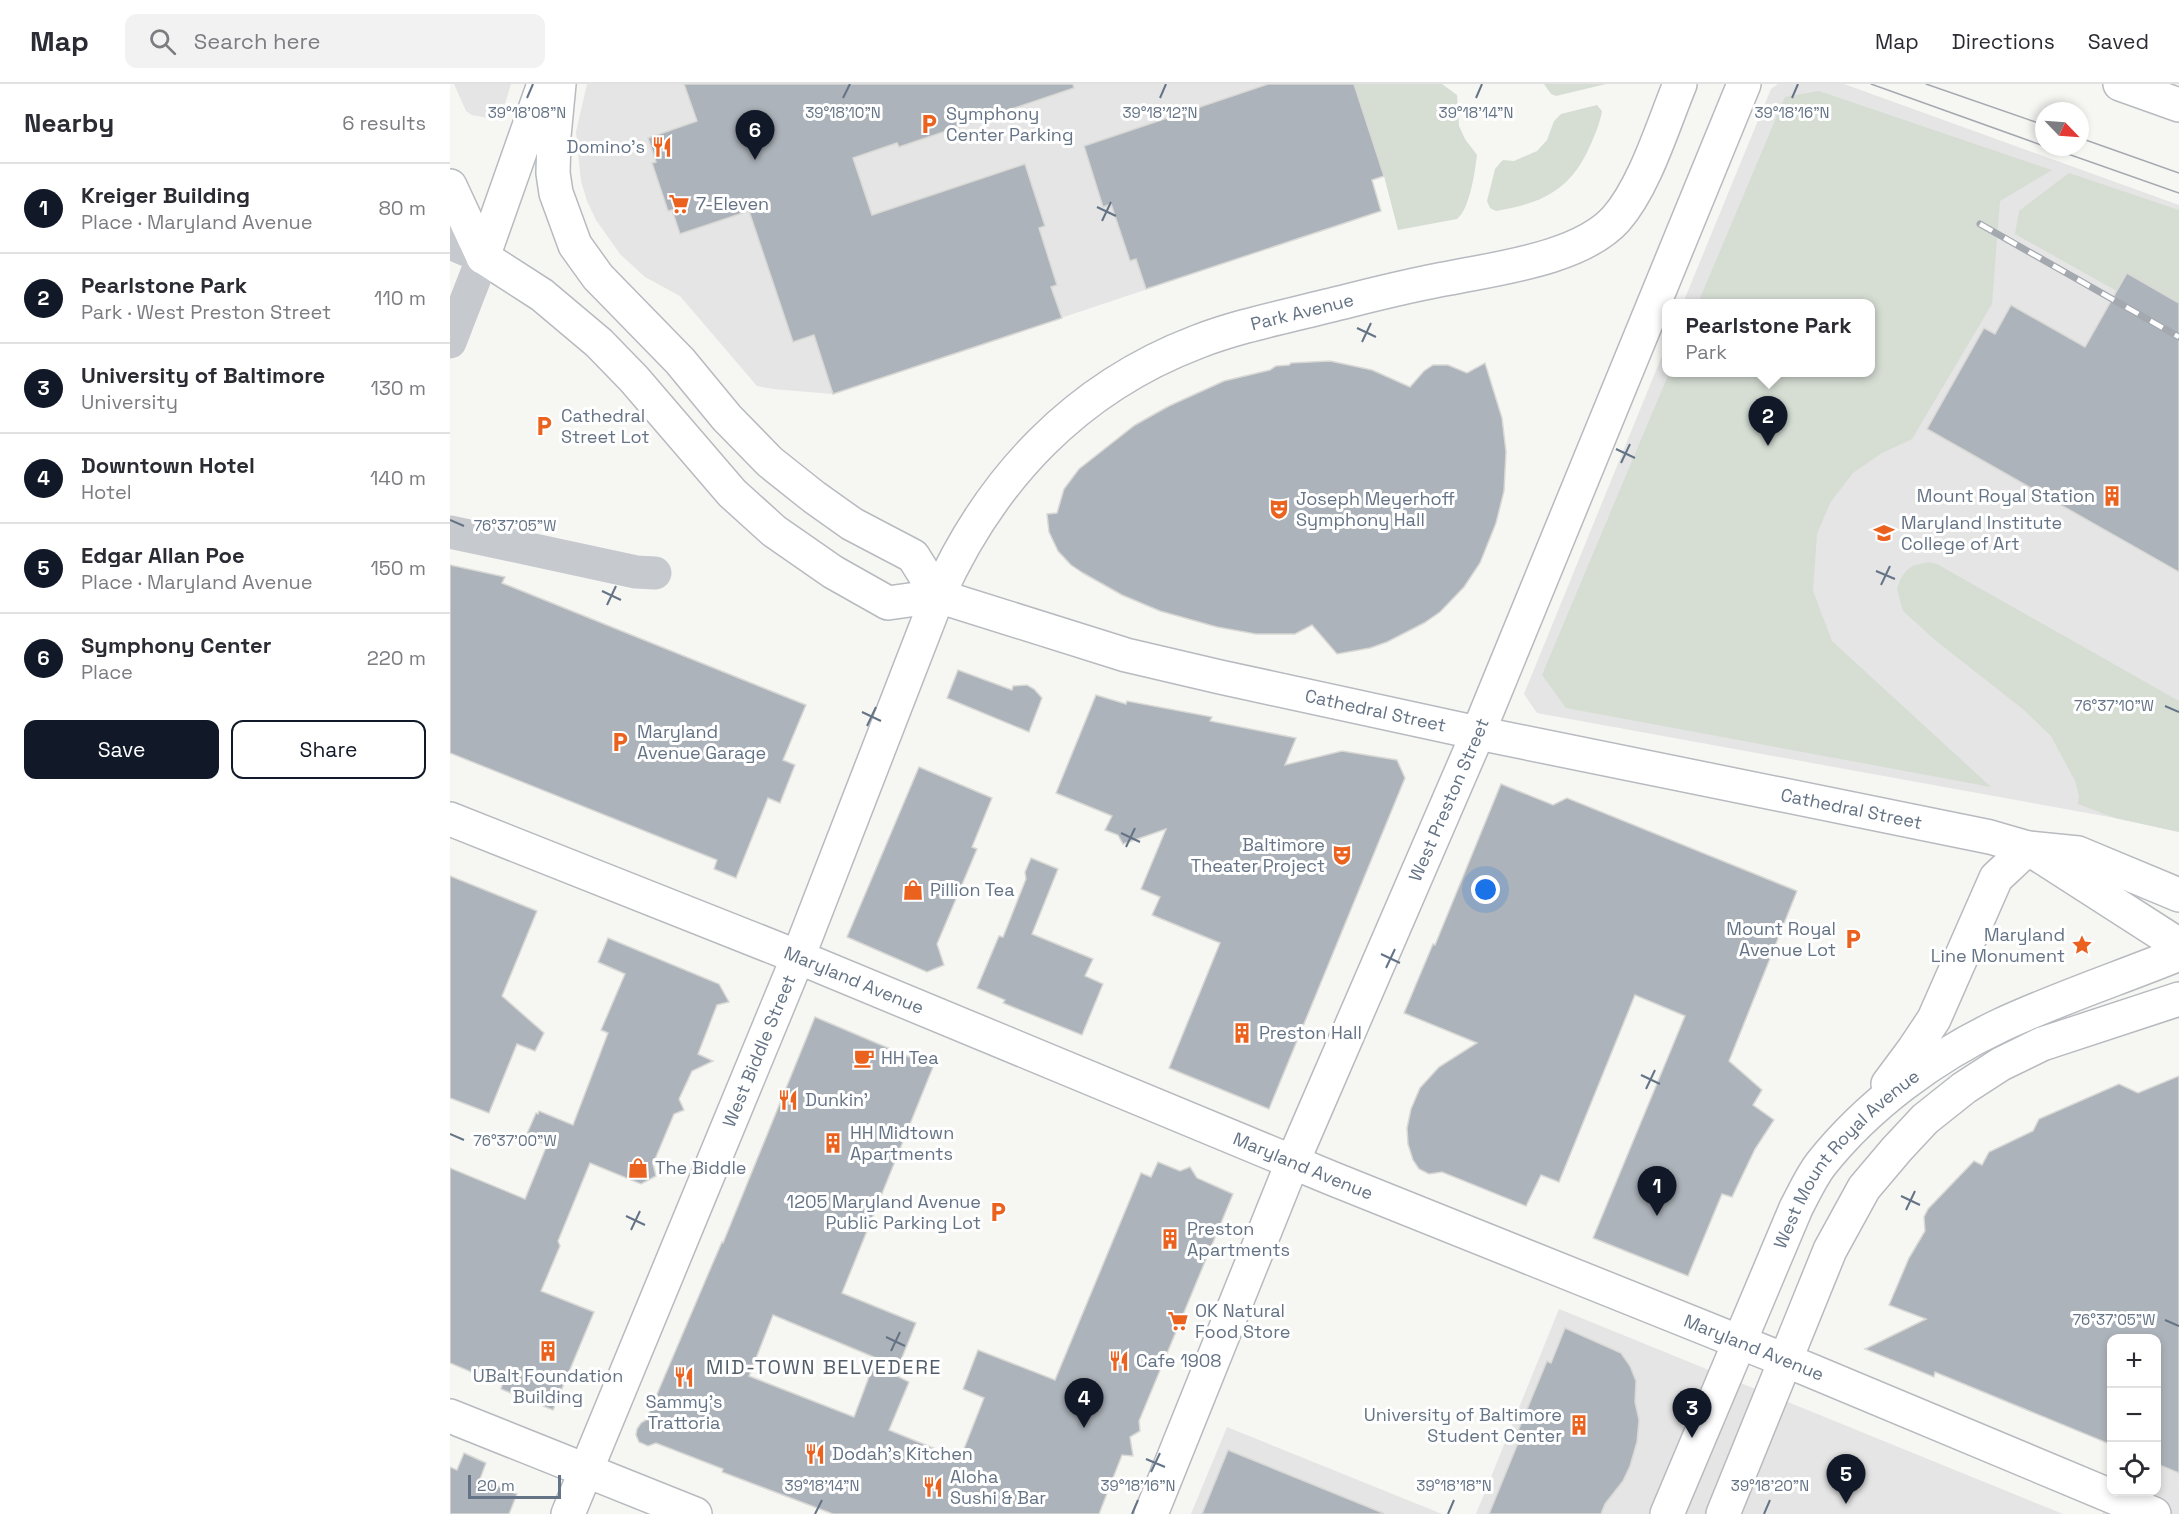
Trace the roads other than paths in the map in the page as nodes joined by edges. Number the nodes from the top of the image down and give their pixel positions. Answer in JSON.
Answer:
{"nodes":[{"id":1,"x":544,"y":84,"type":"edge"},
{"id":2,"x":559,"y":84,"type":"edge"},
{"id":3,"x":1680,"y":84,"type":"edge"},
{"id":4,"x":1744,"y":84,"type":"edge"},
{"id":5,"x":2120,"y":84,"type":"edge"},
{"id":6,"x":2179,"y":105,"type":"edge"},
{"id":7,"x":450,"y":186,"type":"edge"},
{"id":8,"x":450,"y":243,"type":"edge"},
{"id":9,"x":483,"y":257,"type":"junction"},
{"id":10,"x":450,"y":342,"type":"edge"},
{"id":11,"x":450,"y":532,"type":"edge"},
{"id":12,"x":655,"y":573,"type":"dead end"},
{"id":13,"x":938,"y":596,"type":"junction"},
{"id":14,"x":1478,"y":733,"type":"junction"},
{"id":15,"x":450,"y":819,"type":"edge"},
{"id":16,"x":2028,"y":848,"type":"junction"},
{"id":17,"x":2179,"y":895,"type":"edge"},
{"id":18,"x":2179,"y":945,"type":"edge"},
{"id":19,"x":2179,"y":954,"type":"edge"},
{"id":20,"x":798,"y":957,"type":"junction"},
{"id":21,"x":2179,"y":999,"type":"edge"},
{"id":22,"x":1856,"y":1125,"type":"junction"},
{"id":23,"x":1293,"y":1161,"type":"junction"},
{"id":24,"x":1738,"y":1341,"type":"junction"},
{"id":25,"x":1785,"y":1360,"type":"junction"},
{"id":26,"x":450,"y":1416,"type":"edge"},
{"id":27,"x":586,"y":1470,"type":"junction"},
{"id":28,"x":568,"y":1514,"type":"edge"},
{"id":29,"x":695,"y":1514,"type":"edge"},
{"id":30,"x":1151,"y":1514,"type":"edge"},
{"id":31,"x":1667,"y":1514,"type":"edge"},
{"id":32,"x":1723,"y":1514,"type":"edge"},
{"id":33,"x":2154,"y":1514,"type":"edge"}],
"edges":[{"from":1,"to":9,"type":"main road"},
{"from":2,"to":13,"type":"main road"},
{"from":3,"to":13,"type":"main road","name":"Park Avenue"},
{"from":4,"to":14,"type":"main road","name":"West Preston Street"},
{"from":5,"to":6,"type":"main road"},
{"from":7,"to":9,"type":"main road"},
{"from":8,"to":9,"type":"street"},
{"from":9,"to":10,"type":"street"},
{"from":9,"to":13,"type":"main road"},
{"from":11,"to":12,"type":"street"},
{"from":13,"to":14,"type":"main road","name":"Cathedral Street"},
{"from":13,"to":20,"type":"main road","name":"West Biddle Street"},
{"from":14,"to":16,"type":"main road","name":"Cathedral Street"},
{"from":14,"to":23,"type":"main road","name":"West Preston Street"},
{"from":15,"to":20,"type":"main road","name":"Maryland Avenue"},
{"from":16,"to":17,"type":"main road","name":"Cathedral Street"},
{"from":16,"to":18,"type":"main road","name":"Cathedral Street"},
{"from":16,"to":22,"type":"main road"},
{"from":19,"to":22,"type":"main road","name":"West Mount Royal Avenue"},
{"from":20,"to":23,"type":"main road","name":"Maryland Avenue"},
{"from":20,"to":27,"type":"main road","name":"West Biddle Street"},
{"from":21,"to":25,"type":"main road","name":"West Mount Royal Avenue"},
{"from":22,"to":24,"type":"main road","name":"West Mount Royal Avenue"},
{"from":23,"to":24,"type":"main road","name":"Maryland Avenue"},
{"from":23,"to":30,"type":"main road","name":"West Preston Street"},
{"from":24,"to":25,"type":"main road","name":"Maryland Avenue"},
{"from":24,"to":31,"type":"main road","name":"West Mount Royal Avenue"},
{"from":25,"to":32,"type":"main road","name":"West Mount Royal Avenue"},
{"from":25,"to":33,"type":"main road","name":"Maryland Avenue"},
{"from":26,"to":27,"type":"main road"},
{"from":27,"to":28,"type":"main road","name":"West Biddle Street"},
{"from":27,"to":29,"type":"main road"}]}
